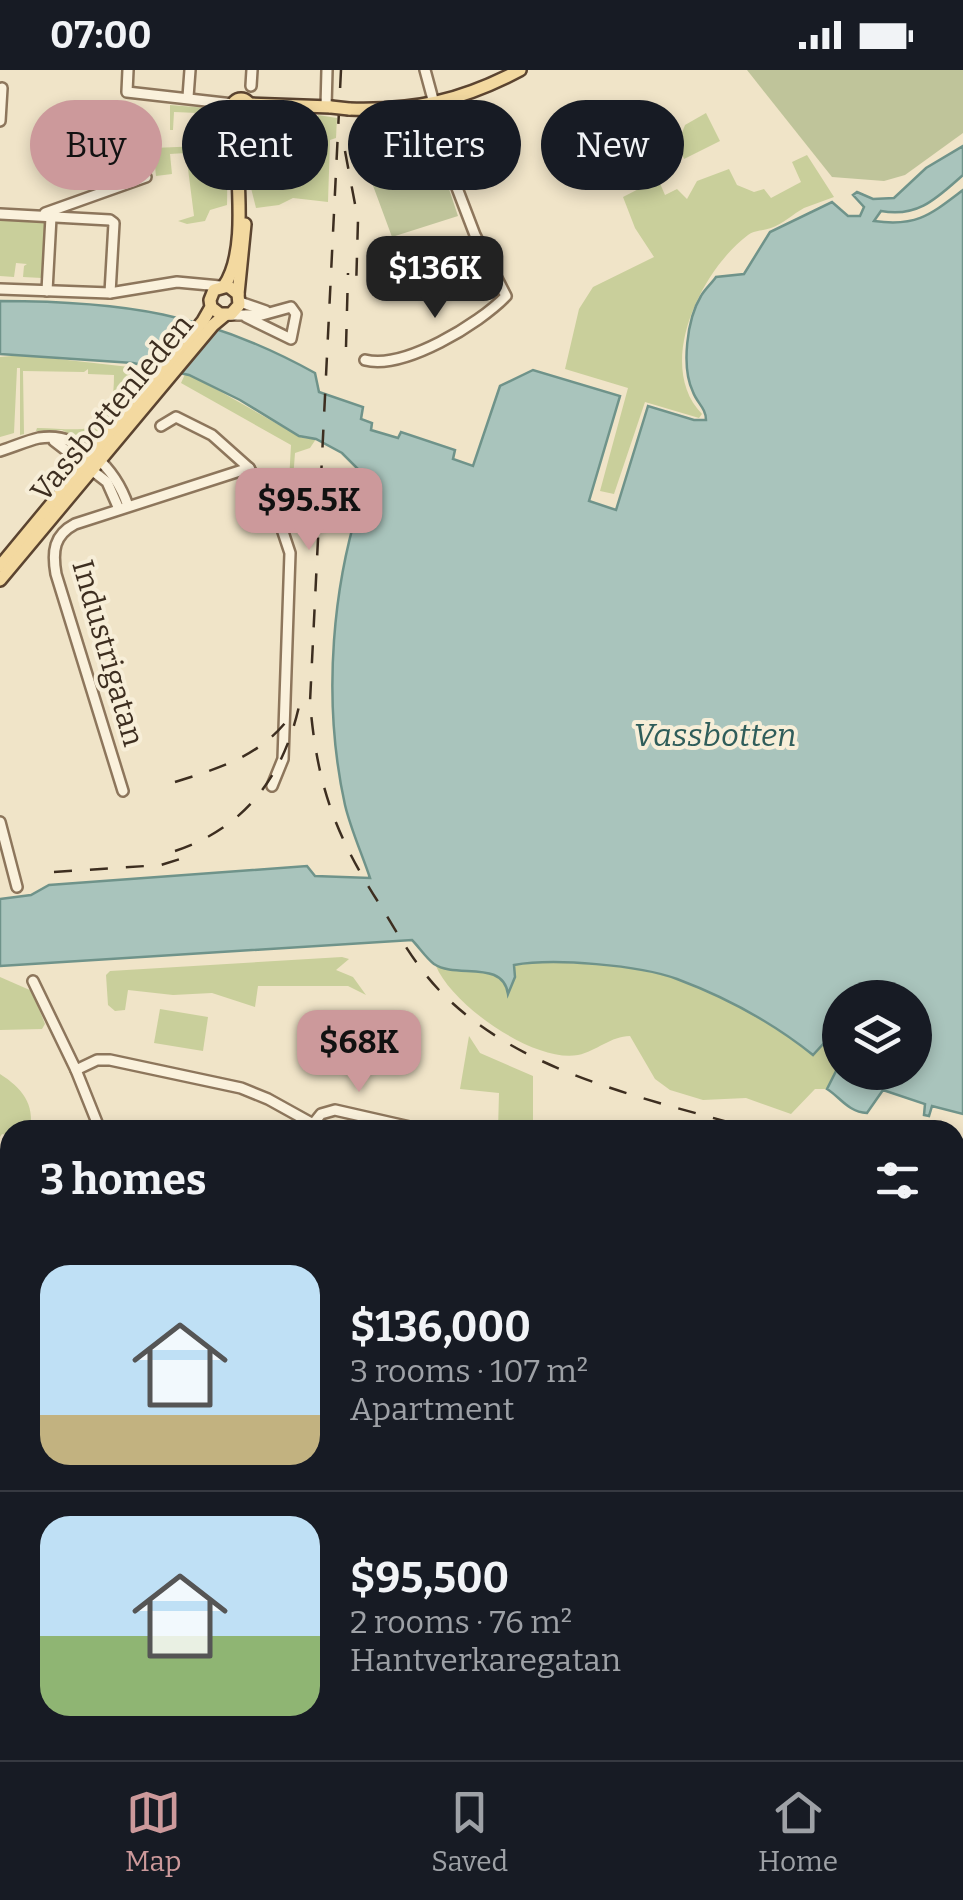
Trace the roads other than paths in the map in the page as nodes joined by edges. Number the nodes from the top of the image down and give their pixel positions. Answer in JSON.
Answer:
{"nodes":[{"id":1,"x":128,"y":70,"type":"edge"},
{"id":2,"x":190,"y":70,"type":"edge"},
{"id":3,"x":252,"y":70,"type":"edge"},
{"id":4,"x":327,"y":70,"type":"edge"},
{"id":5,"x":425,"y":70,"type":"edge"},
{"id":6,"x":520,"y":70,"type":"edge"},
{"id":7,"x":251,"y":86,"type":"dead end"},
{"id":8,"x":2,"y":88,"type":"edge"},
{"id":9,"x":188,"y":97,"type":"junction"},
{"id":10,"x":199,"y":100,"type":"edge"},
{"id":11,"x":328,"y":100,"type":"edge"},
{"id":12,"x":433,"y":100,"type":"edge"},
{"id":13,"x":447,"y":100,"type":"edge"},
{"id":14,"x":328,"y":107,"type":"edge"},
{"id":15,"x":348,"y":108,"type":"edge"},
{"id":16,"x":0,"y":121,"type":"edge"},
{"id":17,"x":110,"y":190,"type":"edge"},
{"id":18,"x":239,"y":190,"type":"edge"},
{"id":19,"x":239,"y":190,"type":"edge"},
{"id":20,"x":459,"y":190,"type":"edge"},
{"id":21,"x":0,"y":214,"type":"edge"},
{"id":22,"x":37,"y":216,"type":"junction"},
{"id":23,"x":52,"y":217,"type":"junction"},
{"id":24,"x":186,"y":283,"type":"junction"},
{"id":25,"x":222,"y":286,"type":"junction"},
{"id":26,"x":0,"y":289,"type":"edge"},
{"id":27,"x":47,"y":290,"type":"junction"},
{"id":28,"x":110,"y":293,"type":"junction"},
{"id":29,"x":239,"y":298,"type":"junction"},
{"id":30,"x":210,"y":303,"type":"junction"},
{"id":31,"x":266,"y":312,"type":"junction"},
{"id":32,"x":227,"y":315,"type":"junction"},
{"id":33,"x":246,"y":316,"type":"junction"},
{"id":34,"x":208,"y":323,"type":"junction"},
{"id":35,"x":366,"y":360,"type":"dead end"},
{"id":36,"x":161,"y":426,"type":"dead end"},
{"id":37,"x":0,"y":451,"type":"edge"},
{"id":38,"x":92,"y":462,"type":"junction"},
{"id":39,"x":250,"y":468,"type":"junction"},
{"id":40,"x":124,"y":507,"type":"junction"},
{"id":41,"x":0,"y":566,"type":"edge"},
{"id":42,"x":0,"y":580,"type":"edge"},
{"id":43,"x":272,"y":786,"type":"dead end"},
{"id":44,"x":123,"y":791,"type":"dead end"},
{"id":45,"x":1,"y":825,"type":"edge"},
{"id":46,"x":17,"y":887,"type":"dead end"},
{"id":47,"x":33,"y":982,"type":"dead end"},
{"id":48,"x":76,"y":1070,"type":"junction"},
{"id":49,"x":96,"y":1120,"type":"edge"},
{"id":50,"x":306,"y":1120,"type":"edge"},
{"id":51,"x":316,"y":1120,"type":"edge"},
{"id":52,"x":380,"y":1120,"type":"edge"}],
"edges":[{"from":1,"to":9,"type":"street"},
{"from":2,"to":9,"type":"street"},
{"from":3,"to":7,"type":"street"},
{"from":4,"to":11,"type":"street"},
{"from":5,"to":12,"type":"street"},
{"from":6,"to":13,"type":"main road"},
{"from":8,"to":16,"type":"street"},
{"from":9,"to":10,"type":"street"},
{"from":14,"to":15,"type":"main road","bridge":true},
{"from":17,"to":22,"type":"street"},
{"from":18,"to":25,"type":"main road"},
{"from":19,"to":29,"type":"main road"},
{"from":20,"to":35,"type":"street"},
{"from":21,"to":22,"type":"street"},
{"from":22,"to":23,"type":"street"},
{"from":23,"to":27,"type":"street"},
{"from":23,"to":28,"type":"street"},
{"from":24,"to":25,"type":"street"},
{"from":24,"to":28,"type":"street"},
{"from":24,"to":30,"type":"street"},
{"from":25,"to":29,"type":"main road"},
{"from":25,"to":30,"type":"main road"},
{"from":26,"to":27,"type":"street"},
{"from":27,"to":28,"type":"street"},
{"from":29,"to":31,"type":"street"},
{"from":29,"to":32,"type":"main road"},
{"from":30,"to":32,"type":"main road"},
{"from":30,"to":34,"type":"main road","name":"Vassbottenleden"},
{"from":31,"to":33,"type":"street"},
{"from":31,"to":33,"type":"street"},
{"from":32,"to":33,"type":"street"},
{"from":32,"to":34,"type":"main road","name":"Vassbottenleden"},
{"from":34,"to":38,"type":"main road","name":"Vassbottenleden"},
{"from":36,"to":39,"type":"street"},
{"from":37,"to":38,"type":"street"},
{"from":38,"to":40,"type":"street"},
{"from":38,"to":41,"type":"main road","name":"Vassbottenleden"},
{"from":38,"to":42,"type":"main road","name":"Vassbottenleden"},
{"from":39,"to":40,"type":"street","name":"Industrigatan"},
{"from":39,"to":43,"type":"street"},
{"from":40,"to":44,"type":"street","name":"Industrigatan"},
{"from":45,"to":46,"type":"street"},
{"from":47,"to":48,"type":"street"},
{"from":48,"to":49,"type":"street"},
{"from":48,"to":50,"type":"street"},
{"from":51,"to":52,"type":"street"}]}
